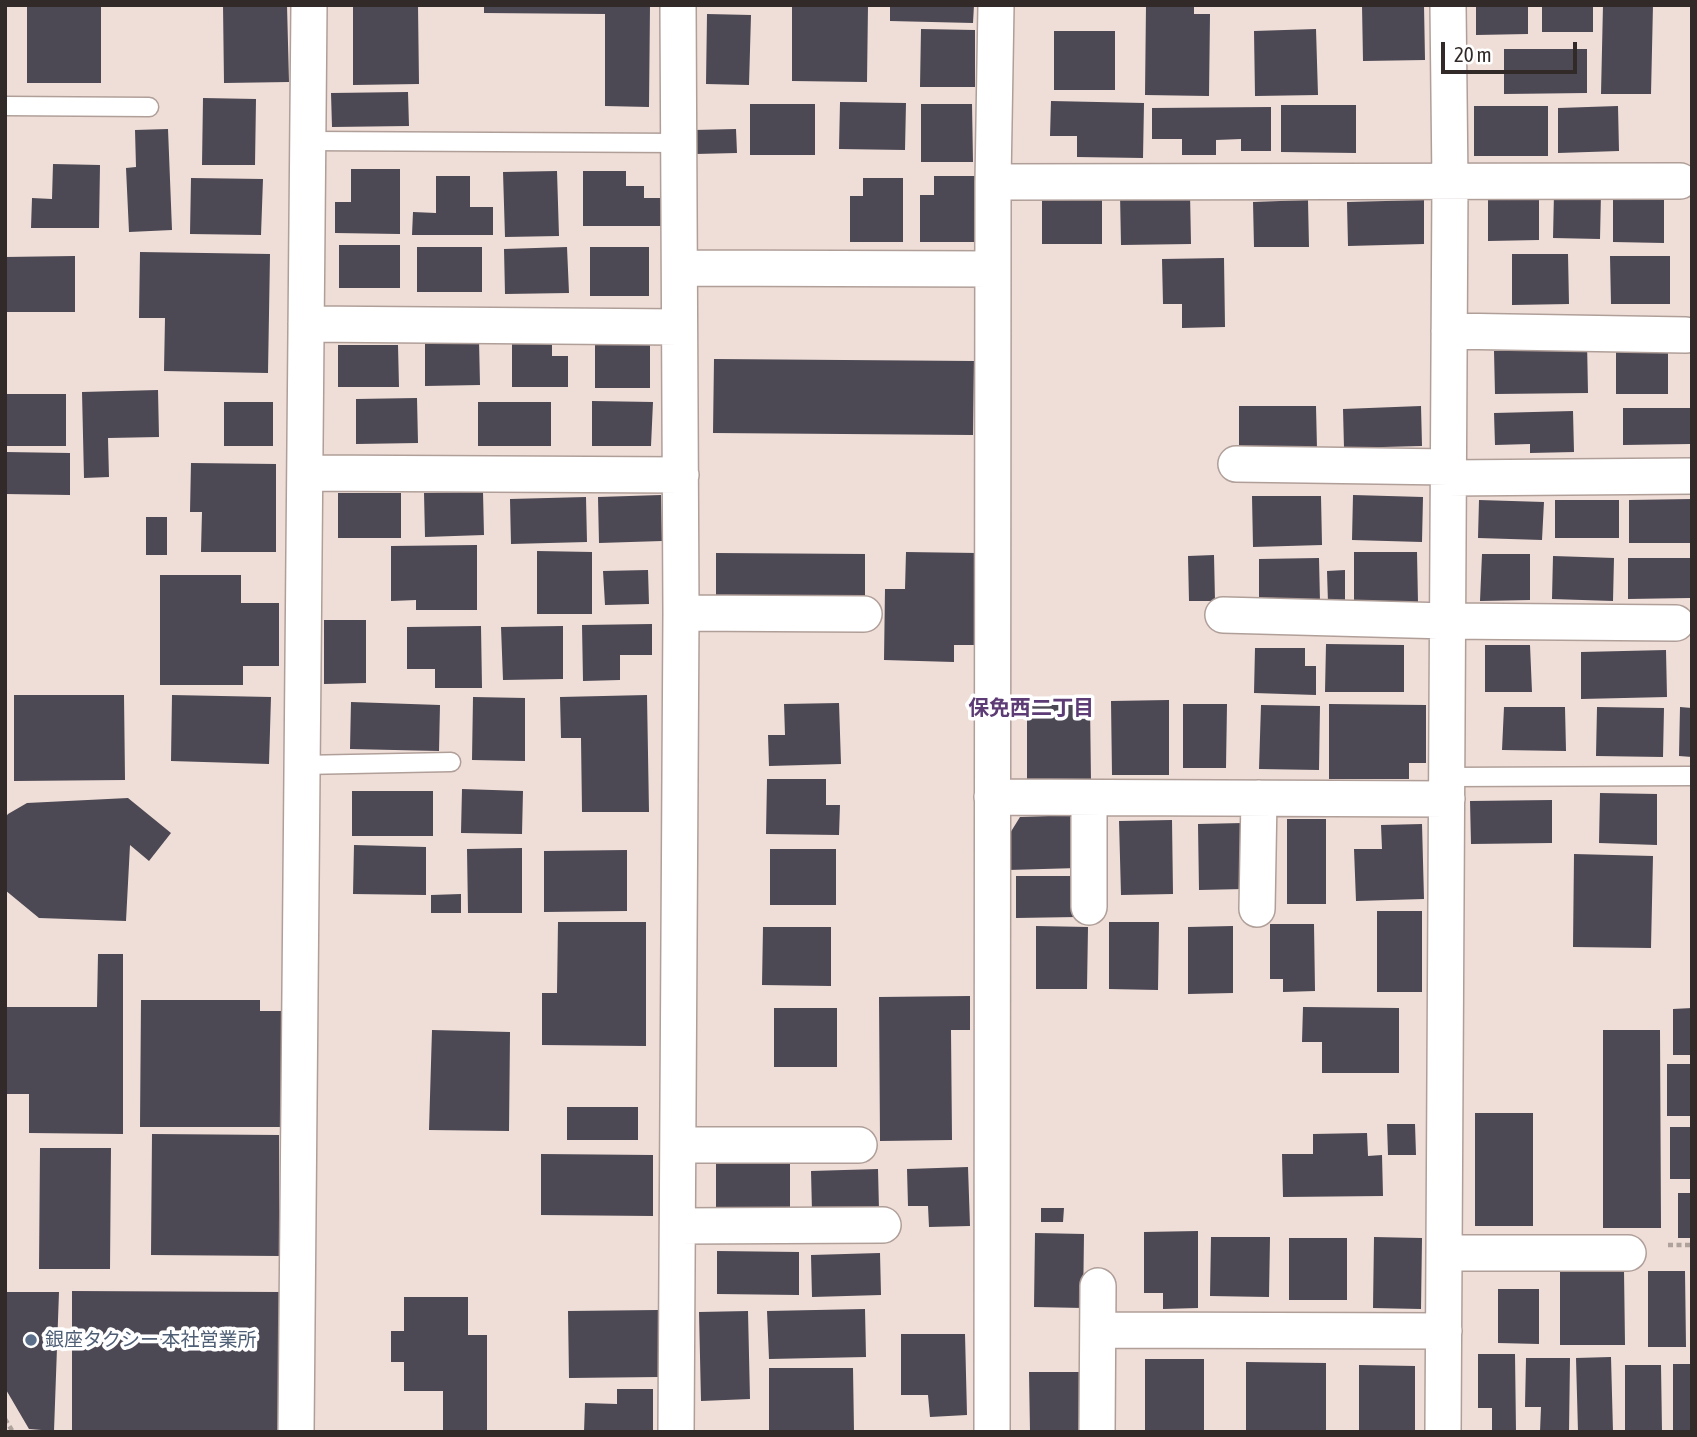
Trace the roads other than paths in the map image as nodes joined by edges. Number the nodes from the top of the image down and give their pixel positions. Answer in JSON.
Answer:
{"nodes":[{"id":1,"x":309,"y":5,"type":"edge"},
{"id":2,"x":678,"y":5,"type":"edge"},
{"id":3,"x":996,"y":5,"type":"edge"},
{"id":4,"x":1448,"y":5,"type":"edge"},
{"id":5,"x":5,"y":106,"type":"edge"},
{"id":6,"x":149,"y":107,"type":"dead end"},
{"id":7,"x":308,"y":141,"type":"junction"},
{"id":8,"x":679,"y":143,"type":"junction"},
{"id":9,"x":1680,"y":181,"type":"dead end"},
{"id":10,"x":993,"y":182,"type":"junction"},
{"id":11,"x":1450,"y":183,"type":"junction"},
{"id":12,"x":680,"y":268,"type":"junction"},
{"id":13,"x":993,"y":269,"type":"junction"},
{"id":14,"x":306,"y":324,"type":"junction"},
{"id":15,"x":679,"y":327,"type":"junction"},
{"id":16,"x":1449,"y":331,"type":"junction"},
{"id":17,"x":1686,"y":335,"type":"dead end"},
{"id":18,"x":1236,"y":464,"type":"dead end"},
{"id":19,"x":305,"y":473,"type":"junction"},
{"id":20,"x":1448,"y":473,"type":"junction"},
{"id":21,"x":681,"y":475,"type":"junction"},
{"id":22,"x":1692,"y":476,"type":"edge"},
{"id":23,"x":681,"y":613,"type":"junction"},
{"id":24,"x":864,"y":614,"type":"dead end"},
{"id":25,"x":1223,"y":615,"type":"dead end"},
{"id":26,"x":1447,"y":621,"type":"junction"},
{"id":27,"x":1676,"y":623,"type":"dead end"},
{"id":28,"x":451,"y":762,"type":"dead end"},
{"id":29,"x":302,"y":765,"type":"junction"},
{"id":30,"x":1692,"y":776,"type":"edge"},
{"id":31,"x":1447,"y":788,"type":"junction"},
{"id":32,"x":992,"y":797,"type":"junction"},
{"id":33,"x":1089,"y":798,"type":"junction"},
{"id":34,"x":1259,"y":798,"type":"junction"},
{"id":35,"x":1089,"y":907,"type":"dead end"},
{"id":36,"x":1257,"y":909,"type":"dead end"},
{"id":37,"x":679,"y":1145,"type":"junction"},
{"id":38,"x":859,"y":1145,"type":"dead end"},
{"id":39,"x":883,"y":1225,"type":"dead end"},
{"id":40,"x":678,"y":1226,"type":"junction"},
{"id":41,"x":1444,"y":1253,"type":"junction"},
{"id":42,"x":1628,"y":1253,"type":"dead end"},
{"id":43,"x":1098,"y":1286,"type":"dead end"},
{"id":44,"x":1098,"y":1330,"type":"junction"},
{"id":45,"x":1444,"y":1331,"type":"junction"},
{"id":46,"x":296,"y":1432,"type":"edge"},
{"id":47,"x":676,"y":1432,"type":"edge"},
{"id":48,"x":992,"y":1432,"type":"edge"},
{"id":49,"x":1097,"y":1432,"type":"edge"},
{"id":50,"x":1443,"y":1432,"type":"edge"}],
"edges":[{"from":1,"to":7,"type":"street"},
{"from":2,"to":8,"type":"street"},
{"from":3,"to":10,"type":"street"},
{"from":4,"to":11,"type":"street"},
{"from":5,"to":6,"type":"lane"},
{"from":7,"to":8,"type":"lane"},
{"from":7,"to":14,"type":"street"},
{"from":8,"to":12,"type":"street"},
{"from":9,"to":11,"type":"street"},
{"from":10,"to":11,"type":"street"},
{"from":10,"to":13,"type":"street"},
{"from":11,"to":16,"type":"street"},
{"from":12,"to":13,"type":"street"},
{"from":12,"to":15,"type":"street"},
{"from":13,"to":32,"type":"street"},
{"from":14,"to":15,"type":"street"},
{"from":14,"to":19,"type":"street"},
{"from":15,"to":21,"type":"street"},
{"from":16,"to":17,"type":"street"},
{"from":16,"to":20,"type":"street"},
{"from":18,"to":20,"type":"street"},
{"from":19,"to":21,"type":"street"},
{"from":19,"to":29,"type":"street"},
{"from":20,"to":22,"type":"street"},
{"from":20,"to":26,"type":"street"},
{"from":21,"to":23,"type":"street"},
{"from":23,"to":24,"type":"street"},
{"from":23,"to":37,"type":"street"},
{"from":25,"to":26,"type":"street"},
{"from":26,"to":27,"type":"street"},
{"from":26,"to":31,"type":"street"},
{"from":28,"to":29,"type":"lane"},
{"from":29,"to":46,"type":"street"},
{"from":30,"to":31,"type":"lane"},
{"from":31,"to":34,"type":"street"},
{"from":31,"to":41,"type":"street"},
{"from":32,"to":33,"type":"street"},
{"from":32,"to":48,"type":"street"},
{"from":33,"to":34,"type":"street"},
{"from":33,"to":35,"type":"street"},
{"from":34,"to":36,"type":"street"},
{"from":37,"to":38,"type":"street"},
{"from":37,"to":40,"type":"street"},
{"from":39,"to":40,"type":"street"},
{"from":40,"to":47,"type":"street"},
{"from":41,"to":42,"type":"street"},
{"from":41,"to":45,"type":"street"},
{"from":43,"to":44,"type":"street"},
{"from":44,"to":45,"type":"street"},
{"from":44,"to":49,"type":"street"},
{"from":45,"to":50,"type":"street"}]}
